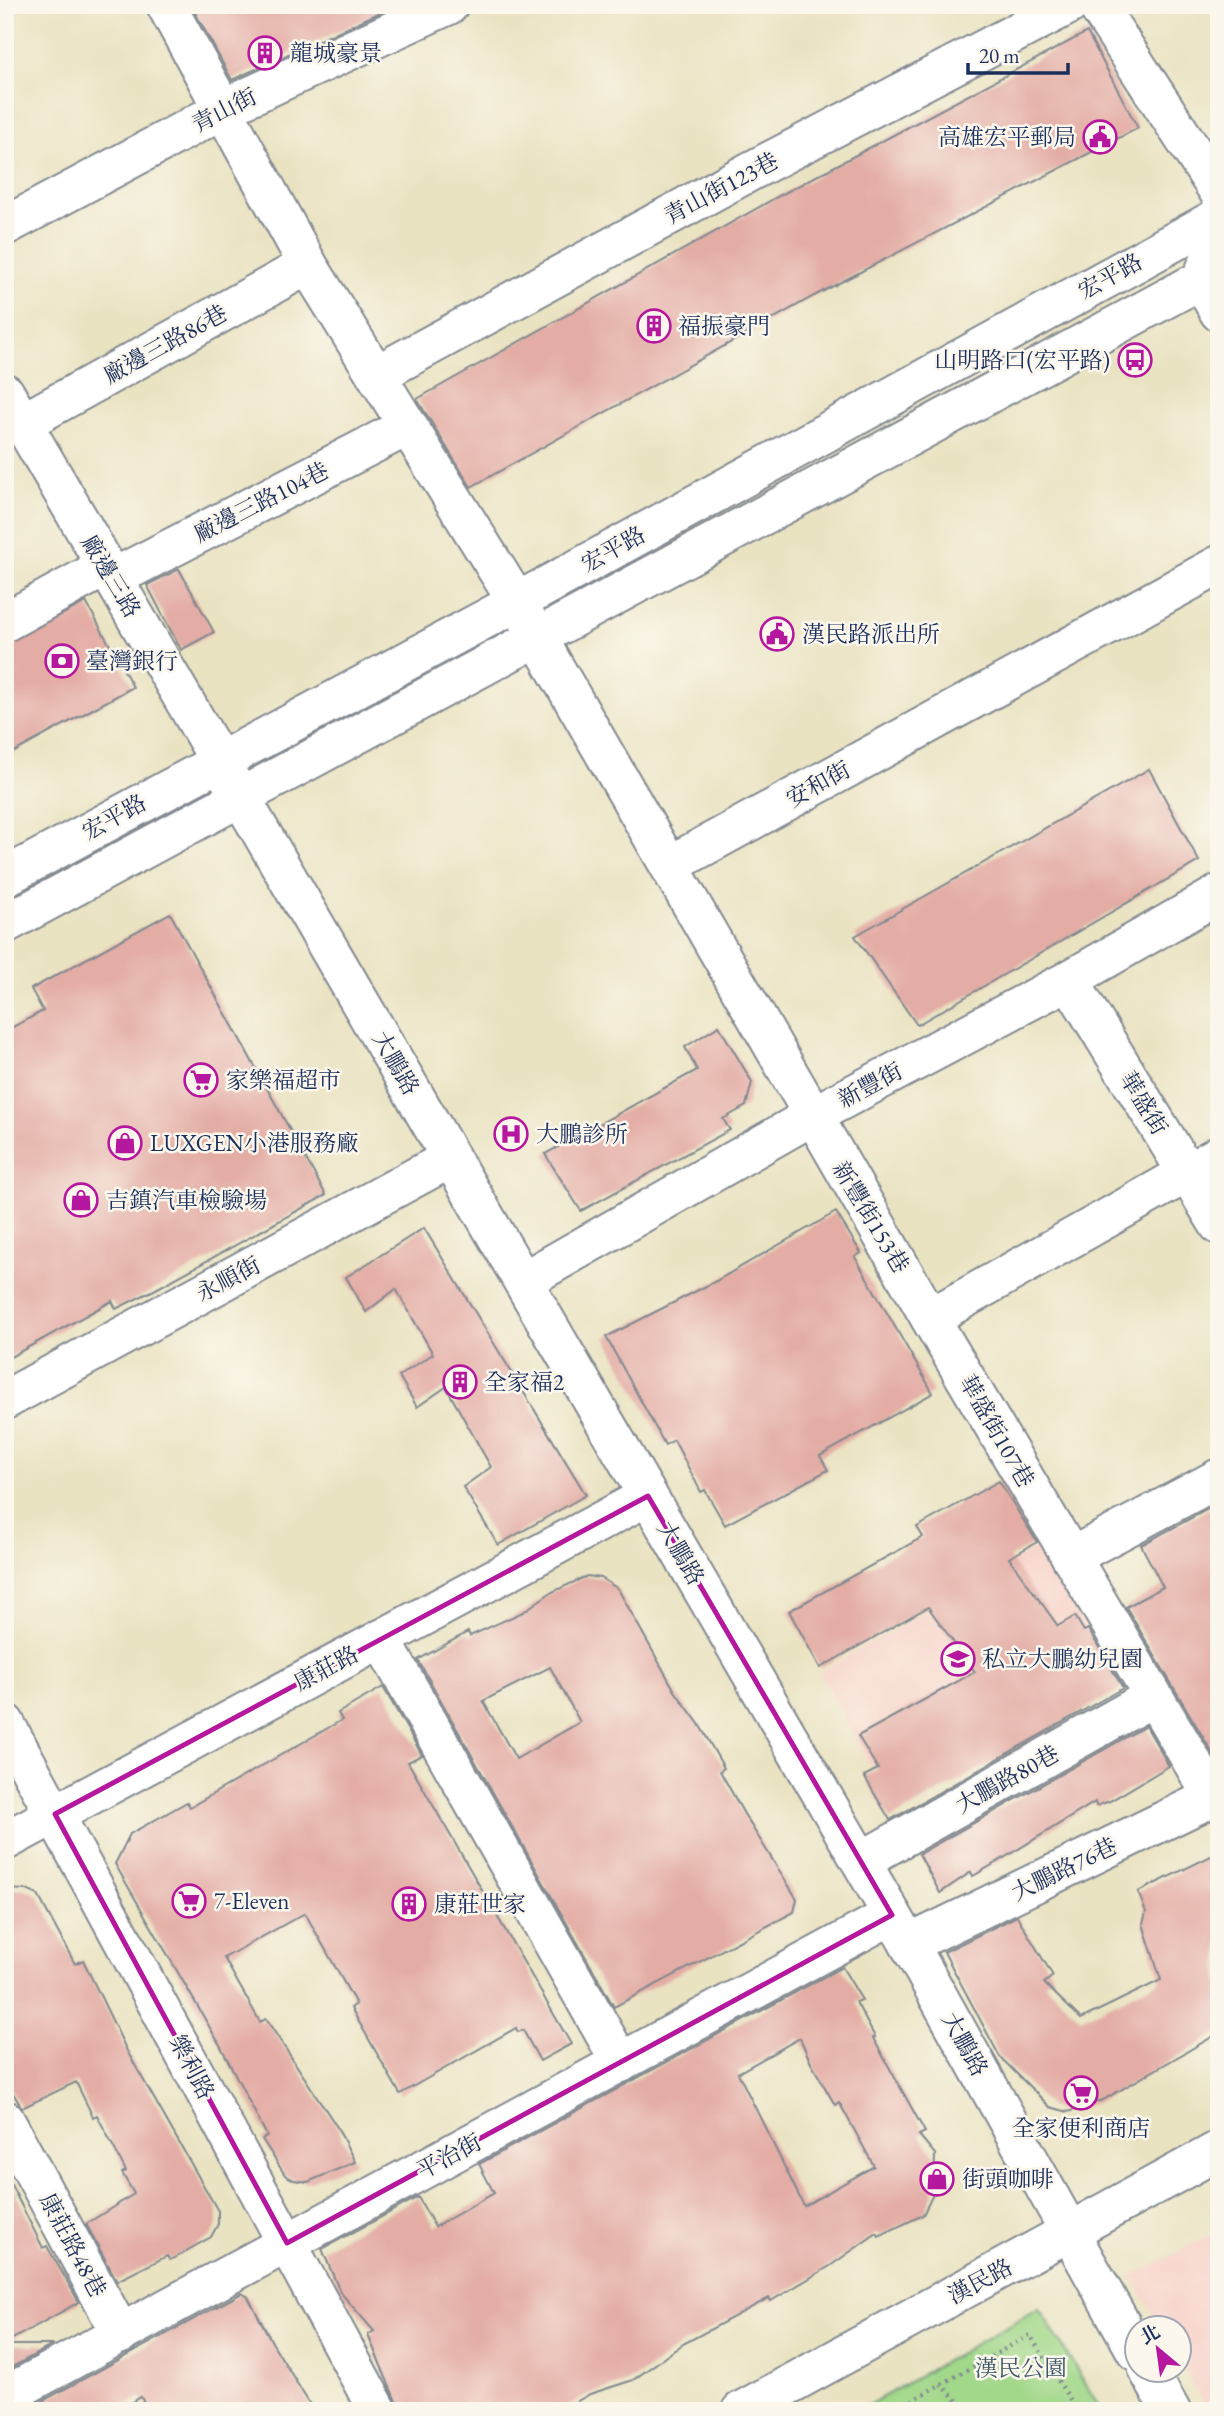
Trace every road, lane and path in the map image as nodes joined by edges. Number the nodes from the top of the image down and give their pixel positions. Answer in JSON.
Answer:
{"nodes":[{"id":1,"x":166,"y":5,"type":"edge"},
{"id":2,"x":449,"y":5,"type":"edge"},
{"id":3,"x":1069,"y":5,"type":"edge"},
{"id":4,"x":1097,"y":5,"type":"edge"},
{"id":5,"x":223,"y":109,"type":"junction"},
{"id":6,"x":1219,"y":192,"type":"edge"},
{"id":7,"x":1219,"y":217,"type":"edge"},
{"id":8,"x":5,"y":226,"type":"edge"},
{"id":9,"x":1219,"y":238,"type":"edge"},
{"id":10,"x":308,"y":265,"type":"junction"},
{"id":11,"x":1210,"y":275,"type":"edge"},
{"id":12,"x":1219,"y":312,"type":"edge"},
{"id":13,"x":376,"y":375,"type":"junction"},
{"id":14,"x":13,"y":408,"type":"edge"},
{"id":15,"x":408,"y":426,"type":"junction"},
{"id":16,"x":1219,"y":565,"type":"edge"},
{"id":17,"x":109,"y":573,"type":"junction"},
{"id":18,"x":517,"y":601,"type":"junction"},
{"id":19,"x":5,"y":622,"type":"edge"},
{"id":20,"x":538,"y":638,"type":"junction"},
{"id":21,"x":219,"y":759,"type":"junction"},
{"id":22,"x":240,"y":796,"type":"junction"},
{"id":23,"x":670,"y":865,"type":"junction"},
{"id":24,"x":5,"y":877,"type":"edge"},
{"id":25,"x":1219,"y":894,"type":"edge"},
{"id":26,"x":5,"y":924,"type":"edge"},
{"id":27,"x":1069,"y":980,"type":"junction"},
{"id":28,"x":812,"y":1116,"type":"junction"},
{"id":29,"x":1219,"y":1155,"type":"edge"},
{"id":30,"x":451,"y":1158,"type":"junction"},
{"id":31,"x":1186,"y":1173,"type":"junction"},
{"id":32,"x":1219,"y":1225,"type":"edge"},
{"id":33,"x":523,"y":1281,"type":"junction"},
{"id":34,"x":930,"y":1318,"type":"junction"},
{"id":35,"x":5,"y":1400,"type":"edge"},
{"id":36,"x":1219,"y":1478,"type":"edge"},
{"id":37,"x":648,"y":1496,"type":"junction"},
{"id":38,"x":1071,"y":1557,"type":"junction"},
{"id":39,"x":381,"y":1639,"type":"junction"},
{"id":40,"x":1153,"y":1697,"type":"junction"},
{"id":41,"x":5,"y":1723,"type":"edge"},
{"id":42,"x":1216,"y":1796,"type":"edge"},
{"id":43,"x":55,"y":1814,"type":"junction"},
{"id":44,"x":5,"y":1841,"type":"edge"},
{"id":45,"x":861,"y":1861,"type":"junction"},
{"id":46,"x":901,"y":1930,"type":"junction"},
{"id":47,"x":621,"y":2063,"type":"junction"},
{"id":48,"x":5,"y":2120,"type":"edge"},
{"id":49,"x":1219,"y":2150,"type":"edge"},
{"id":50,"x":1069,"y":2233,"type":"junction"},
{"id":51,"x":287,"y":2243,"type":"junction"},
{"id":52,"x":1122,"y":2326,"type":"edge"},
{"id":53,"x":121,"y":2334,"type":"junction"},
{"id":54,"x":941,"y":2384,"type":"junction"},
{"id":55,"x":1155,"y":2384,"type":"edge"},
{"id":56,"x":5,"y":2396,"type":"edge"},
{"id":57,"x":378,"y":2411,"type":"edge"},
{"id":58,"x":741,"y":2411,"type":"edge"},
{"id":59,"x":893,"y":2411,"type":"edge"},
{"id":60,"x":967,"y":2411,"type":"edge"},
{"id":61,"x":1077,"y":2411,"type":"edge"},
{"id":62,"x":1171,"y":2411,"type":"edge"}],
"edges":[{"from":1,"to":5,"type":"street"},
{"from":2,"to":5,"type":"street","name":"青山街"},
{"from":3,"to":13,"type":"street","name":"青山街123巷"},
{"from":4,"to":6,"type":"street"},
{"from":5,"to":8,"type":"street","name":"青山街"},
{"from":5,"to":10,"type":"street"},
{"from":7,"to":18,"type":"street","name":"宏平路"},
{"from":9,"to":11,"type":"street"},
{"from":10,"to":13,"type":"street"},
{"from":10,"to":14,"type":"street","name":"廠邊三路86巷"},
{"from":11,"to":12,"type":"street"},
{"from":11,"to":20,"type":"street","name":"宏平路"},
{"from":13,"to":15,"type":"street"},
{"from":14,"to":17,"type":"street","name":"廠邊三路"},
{"from":15,"to":17,"type":"street","name":"廠邊三路104巷"},
{"from":15,"to":18,"type":"street"},
{"from":16,"to":23,"type":"street","name":"安和街"},
{"from":17,"to":19,"type":"street","name":"廠邊三路104巷"},
{"from":17,"to":21,"type":"street","name":"廠邊三路"},
{"from":18,"to":20,"type":"street"},
{"from":18,"to":21,"type":"street","name":"宏平路"},
{"from":20,"to":22,"type":"street","name":"宏平路"},
{"from":20,"to":23,"type":"street"},
{"from":21,"to":22,"type":"street","name":"大鵬路"},
{"from":21,"to":24,"type":"street","name":"宏平路"},
{"from":22,"to":26,"type":"street","name":"宏平路"},
{"from":22,"to":30,"type":"street","name":"大鵬路"},
{"from":23,"to":28,"type":"street"},
{"from":25,"to":27,"type":"street","name":"新豐街"},
{"from":27,"to":28,"type":"street","name":"新豐街"},
{"from":27,"to":31,"type":"street","name":"華盛街"},
{"from":28,"to":33,"type":"street","name":"新豐街"},
{"from":28,"to":34,"type":"street","name":"新豐街153巷"},
{"from":29,"to":31,"type":"street"},
{"from":30,"to":33,"type":"street","name":"大鵬路"},
{"from":30,"to":35,"type":"street","name":"永順街"},
{"from":31,"to":32,"type":"street","name":"華盛街"},
{"from":31,"to":34,"type":"street"},
{"from":33,"to":37,"type":"street","name":"大鵬路"},
{"from":34,"to":38,"type":"street","name":"華盛街107巷"},
{"from":36,"to":38,"type":"street"},
{"from":37,"to":39,"type":"street","name":"康莊路"},
{"from":37,"to":45,"type":"street","name":"大鵬路"},
{"from":38,"to":40,"type":"street","name":"華盛街107巷"},
{"from":39,"to":43,"type":"street","name":"康莊路"},
{"from":39,"to":47,"type":"street"},
{"from":40,"to":42,"type":"street","name":"華盛街107巷"},
{"from":40,"to":45,"type":"street","name":"大鵬路80巷"},
{"from":41,"to":43,"type":"street","name":"樂利路"},
{"from":42,"to":46,"type":"street","name":"大鵬路76巷"},
{"from":43,"to":44,"type":"street","name":"康莊路"},
{"from":43,"to":51,"type":"street","name":"樂利路"},
{"from":45,"to":46,"type":"street","name":"大鵬路"},
{"from":46,"to":47,"type":"street","name":"平治街"},
{"from":46,"to":50,"type":"street","name":"大鵬路"},
{"from":47,"to":51,"type":"street","name":"平治街"},
{"from":48,"to":53,"type":"street","name":"康莊路48巷"},
{"from":49,"to":50,"type":"street","name":"漢民路"},
{"from":50,"to":52,"type":"street","name":"大鵬路"},
{"from":50,"to":58,"type":"street","name":"漢民路"},
{"from":51,"to":53,"type":"street","name":"平治街"},
{"from":51,"to":57,"type":"street","name":"樂利路"},
{"from":53,"to":56,"type":"street","name":"平治街"},
{"from":54,"to":59,"type":"path"},
{"from":54,"to":60,"type":"path"},
{"from":54,"to":61,"type":"path"},
{"from":55,"to":62,"type":"street"}]}
